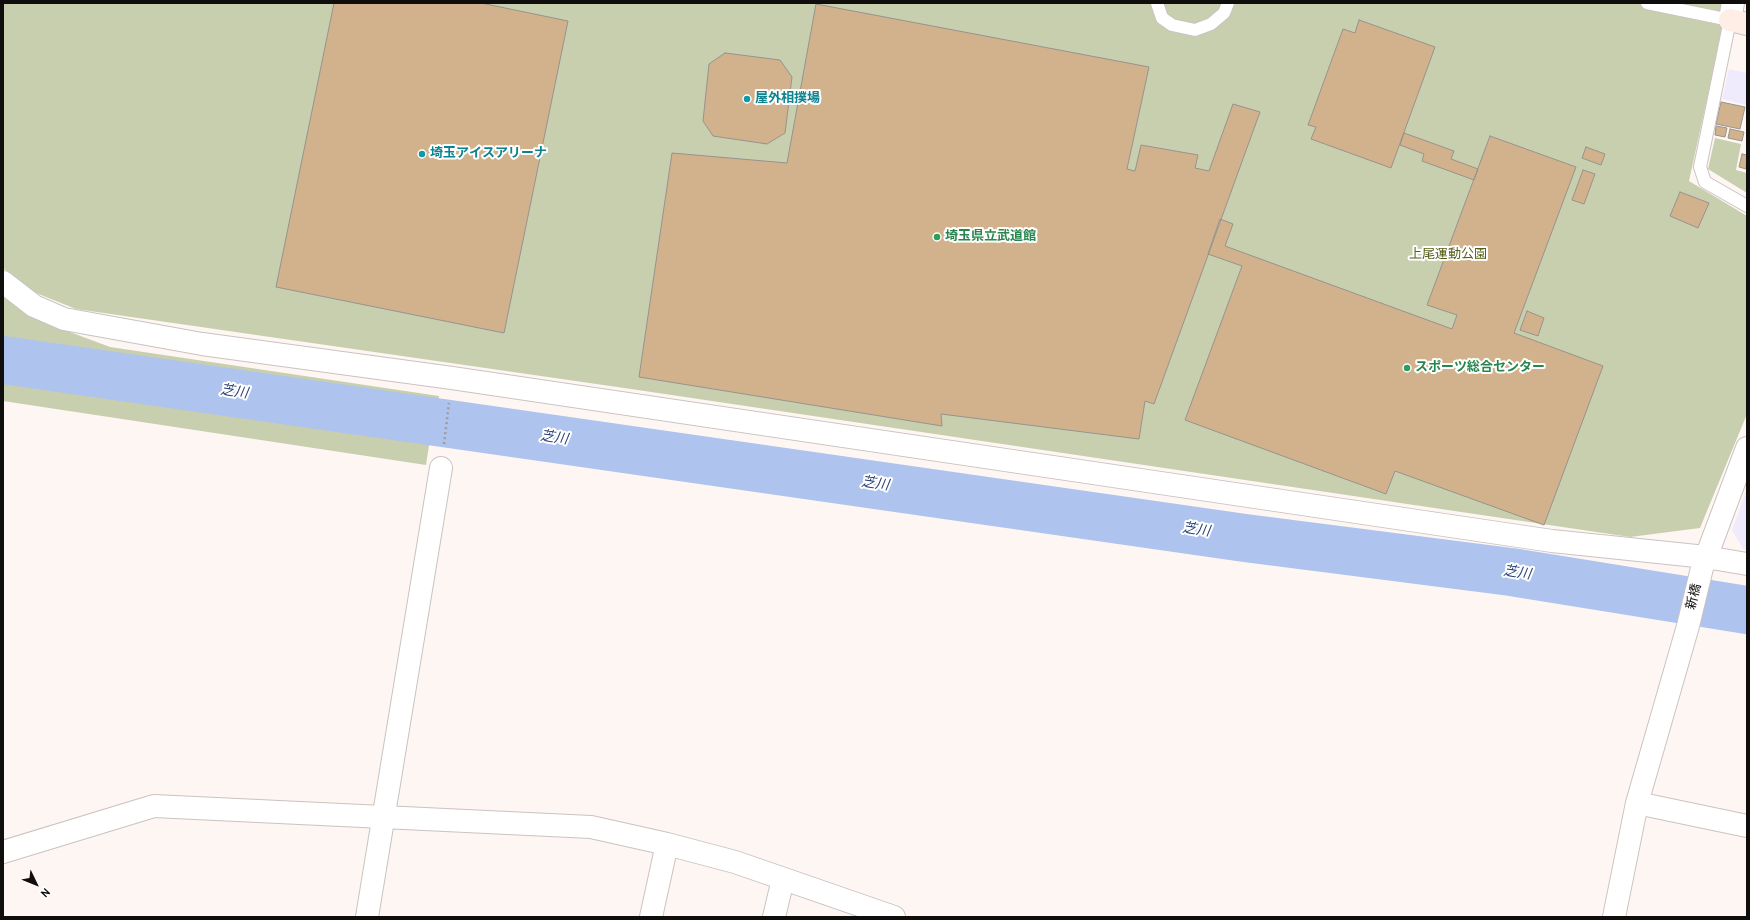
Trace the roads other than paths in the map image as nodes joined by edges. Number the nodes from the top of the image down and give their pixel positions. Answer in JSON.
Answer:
{"nodes":[{"id":1,"x":1157,"y":3,"type":"edge"},
{"id":2,"x":1228,"y":3,"type":"edge"},
{"id":3,"x":1647,"y":3,"type":"edge"},
{"id":4,"x":1737,"y":16,"type":"edge"},
{"id":5,"x":1747,"y":206,"type":"edge"},
{"id":6,"x":3,"y":282,"type":"edge"},
{"id":7,"x":1747,"y":448,"type":"edge"},
{"id":8,"x":441,"y":468,"type":"road end"},
{"id":9,"x":1704,"y":563,"type":"junction"},
{"id":10,"x":1747,"y":564,"type":"edge"},
{"id":11,"x":1637,"y":803,"type":"junction"},
{"id":12,"x":383,"y":817,"type":"junction"},
{"id":13,"x":1747,"y":826,"type":"edge"},
{"id":14,"x":668,"y":844,"type":"junction"},
{"id":15,"x":3,"y":852,"type":"edge"},
{"id":16,"x":783,"y":879,"type":"junction"},
{"id":17,"x":367,"y":917,"type":"edge"},
{"id":18,"x":651,"y":917,"type":"edge"},
{"id":19,"x":774,"y":917,"type":"edge"},
{"id":20,"x":894,"y":917,"type":"edge"},
{"id":21,"x":1614,"y":917,"type":"edge"}],
"edges":[{"from":1,"to":2,"type":"lane"},
{"from":3,"to":4,"type":"lane"},
{"from":4,"to":5,"type":"lane"},
{"from":6,"to":9,"type":"street"},
{"from":7,"to":9,"type":"street","name":"新橋"},
{"from":8,"to":12,"type":"street"},
{"from":9,"to":10,"type":"street"},
{"from":9,"to":11,"type":"street","name":"新橋"},
{"from":11,"to":13,"type":"street"},
{"from":11,"to":21,"type":"street","name":"新橋"},
{"from":12,"to":14,"type":"street"},
{"from":12,"to":15,"type":"street"},
{"from":12,"to":17,"type":"street"},
{"from":14,"to":16,"type":"street"},
{"from":14,"to":18,"type":"street"},
{"from":16,"to":19,"type":"street"},
{"from":16,"to":20,"type":"street"}]}
